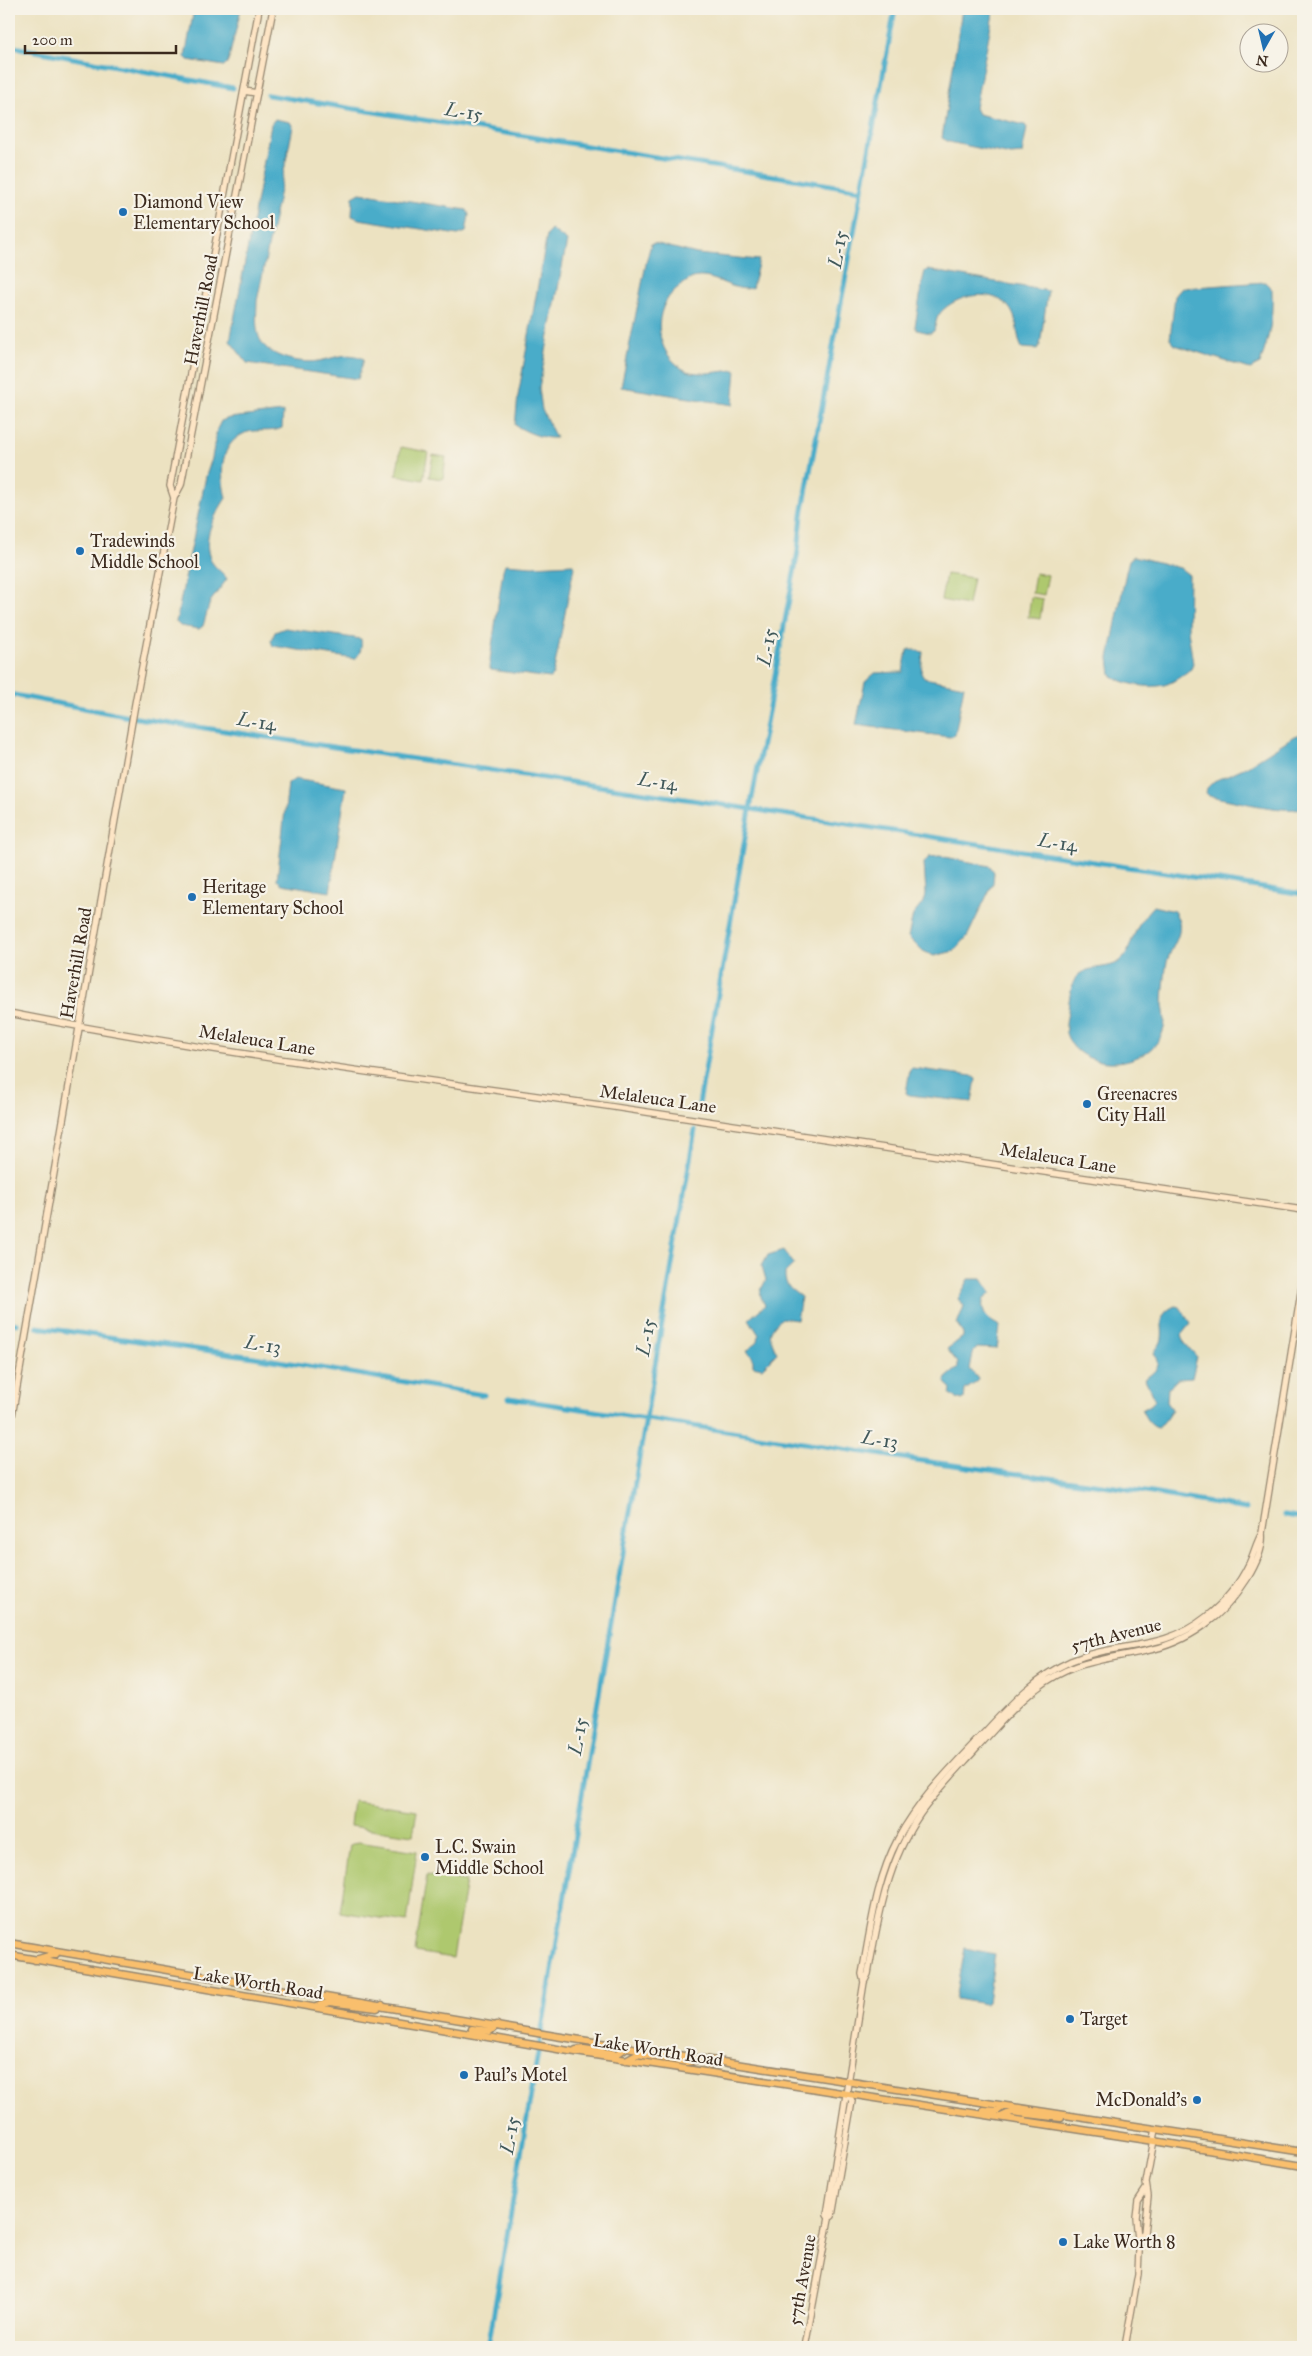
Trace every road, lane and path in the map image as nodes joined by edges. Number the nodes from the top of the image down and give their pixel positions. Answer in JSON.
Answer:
{"nodes":[{"id":1,"x":259,"y":9,"type":"edge"},
{"id":2,"x":273,"y":9,"type":"edge"},
{"id":3,"x":244,"y":90,"type":"junction"},
{"id":4,"x":257,"y":93,"type":"junction"},
{"id":5,"x":174,"y":498,"type":"junction"},
{"id":6,"x":9,"y":1013,"type":"edge"},
{"id":7,"x":80,"y":1027,"type":"junction"},
{"id":8,"x":1303,"y":1210,"type":"edge"},
{"id":9,"x":1303,"y":1280,"type":"edge"},
{"id":10,"x":9,"y":1433,"type":"edge"},
{"id":11,"x":9,"y":1943,"type":"edge"},
{"id":12,"x":62,"y":1953,"type":"junction"},
{"id":13,"x":9,"y":1956,"type":"edge"},
{"id":14,"x":34,"y":1961,"type":"junction"},
{"id":15,"x":382,"y":2005,"type":"junction"},
{"id":16,"x":316,"y":2007,"type":"junction"},
{"id":17,"x":498,"y":2026,"type":"junction"},
{"id":18,"x":434,"y":2027,"type":"junction"},
{"id":19,"x":628,"y":2046,"type":"junction"},
{"id":20,"x":569,"y":2051,"type":"junction"},
{"id":21,"x":704,"y":2058,"type":"junction"},
{"id":22,"x":626,"y":2060,"type":"junction"},
{"id":23,"x":849,"y":2081,"type":"junction"},
{"id":24,"x":848,"y":2094,"type":"junction"},
{"id":25,"x":1004,"y":2106,"type":"junction"},
{"id":26,"x":943,"y":2108,"type":"junction"},
{"id":27,"x":1072,"y":2116,"type":"junction"},
{"id":28,"x":1001,"y":2117,"type":"junction"},
{"id":29,"x":1156,"y":2129,"type":"junction"},
{"id":30,"x":1154,"y":2141,"type":"junction"},
{"id":31,"x":1303,"y":2152,"type":"edge"},
{"id":32,"x":1303,"y":2166,"type":"edge"},
{"id":33,"x":1146,"y":2189,"type":"junction"},
{"id":34,"x":1138,"y":2237,"type":"junction"},
{"id":35,"x":805,"y":2347,"type":"edge"},
{"id":36,"x":1125,"y":2347,"type":"edge"}],
"edges":[{"from":1,"to":3,"type":"street","name":"Haverhill Road"},
{"from":2,"to":4,"type":"street","name":"Haverhill Road"},
{"from":3,"to":4,"type":"street"},
{"from":3,"to":5,"type":"street","name":"Haverhill Road"},
{"from":4,"to":5,"type":"street","name":"Haverhill Road"},
{"from":5,"to":7,"type":"street","name":"Haverhill Road"},
{"from":6,"to":7,"type":"street","name":"Melaleuca Lane"},
{"from":7,"to":8,"type":"street","name":"Melaleuca Lane"},
{"from":7,"to":10,"type":"street","name":"Haverhill Road"},
{"from":9,"to":23,"type":"street","name":"57th Avenue"},
{"from":11,"to":12,"type":"main road","name":"Lake Worth Road"},
{"from":12,"to":14,"type":"main road"},
{"from":12,"to":15,"type":"main road","name":"Lake Worth Road"},
{"from":13,"to":14,"type":"main road","name":"Lake Worth Road"},
{"from":14,"to":16,"type":"main road","name":"Lake Worth Road"},
{"from":15,"to":16,"type":"main road"},
{"from":15,"to":17,"type":"main road","name":"Lake Worth Road"},
{"from":16,"to":18,"type":"main road","name":"Lake Worth Road"},
{"from":17,"to":18,"type":"main road"},
{"from":17,"to":19,"type":"main road","name":"Lake Worth Road"},
{"from":18,"to":20,"type":"main road","name":"Lake Worth Road"},
{"from":19,"to":20,"type":"main road"},
{"from":19,"to":21,"type":"main road","name":"Lake Worth Road"},
{"from":20,"to":22,"type":"main road","name":"Lake Worth Road"},
{"from":21,"to":22,"type":"main road"},
{"from":21,"to":23,"type":"main road","name":"Lake Worth Road"},
{"from":22,"to":24,"type":"main road","name":"Lake Worth Road"},
{"from":23,"to":24,"type":"street","name":"57th Avenue"},
{"from":23,"to":25,"type":"main road","name":"Lake Worth Road"},
{"from":24,"to":26,"type":"main road","name":"Lake Worth Road"},
{"from":24,"to":35,"type":"street","name":"57th Avenue"},
{"from":25,"to":26,"type":"main road"},
{"from":25,"to":27,"type":"main road","name":"Lake Worth Road"},
{"from":26,"to":28,"type":"main road","name":"Lake Worth Road"},
{"from":27,"to":28,"type":"main road"},
{"from":27,"to":29,"type":"main road","name":"Lake Worth Road"},
{"from":28,"to":30,"type":"main road","name":"Lake Worth Road"},
{"from":29,"to":30,"type":"street"},
{"from":29,"to":31,"type":"main road","name":"Lake Worth Road"},
{"from":30,"to":32,"type":"main road","name":"Lake Worth Road"},
{"from":30,"to":33,"type":"street"},
{"from":33,"to":34,"type":"street"},
{"from":33,"to":34,"type":"street"},
{"from":34,"to":36,"type":"street"}]}
